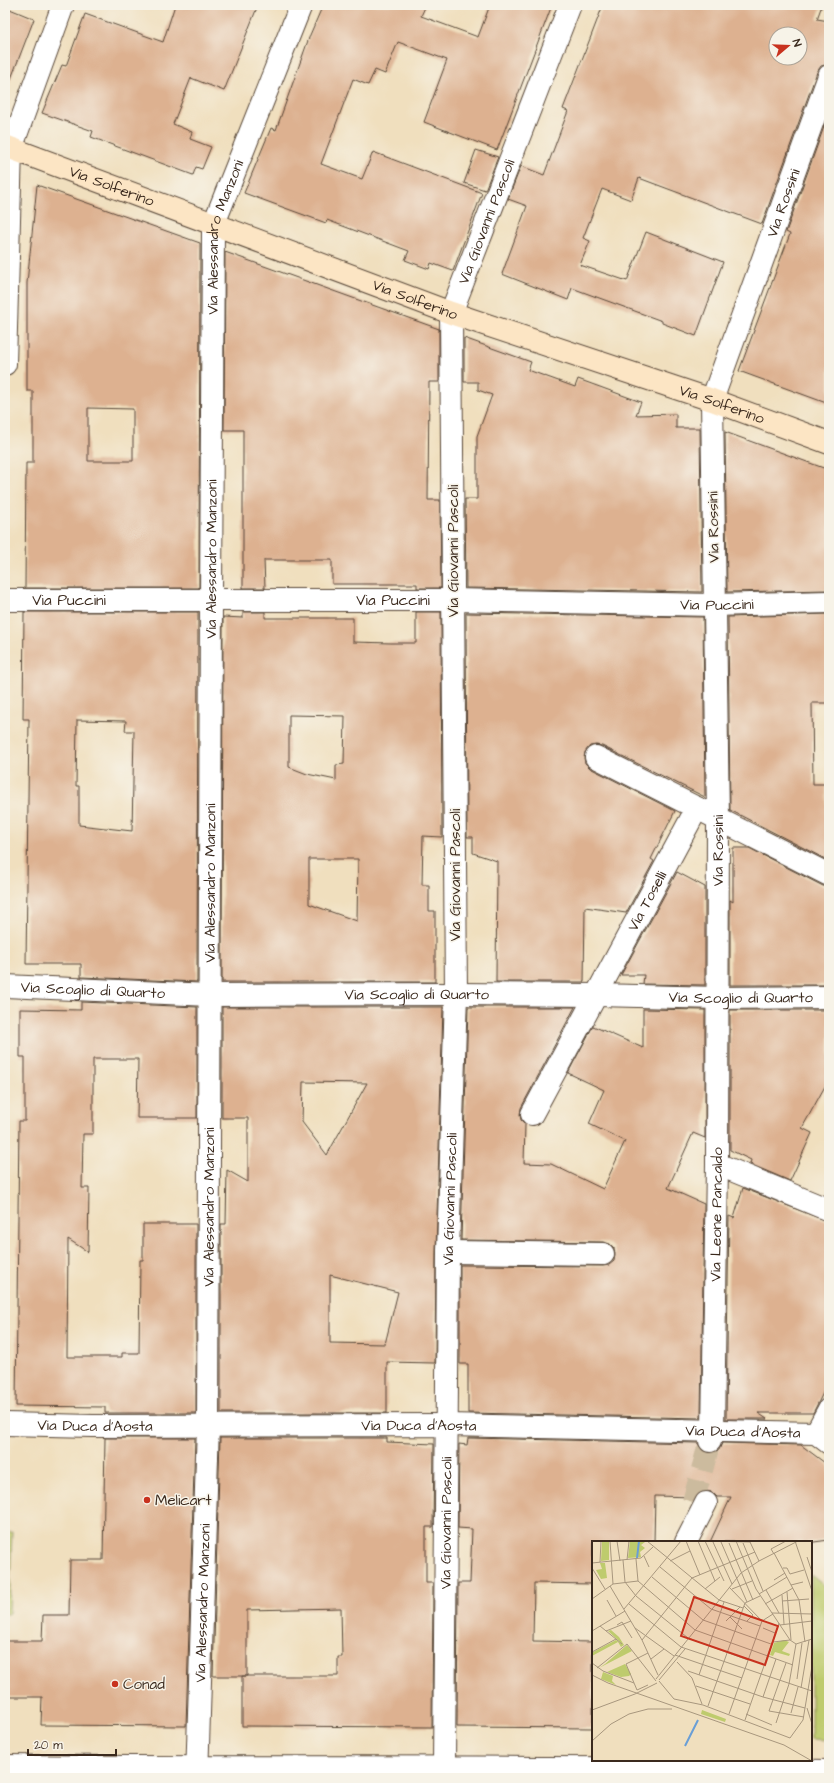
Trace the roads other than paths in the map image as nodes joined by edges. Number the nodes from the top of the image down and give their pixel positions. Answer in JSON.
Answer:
{"nodes":[{"id":1,"x":63,"y":5,"type":"edge"},
{"id":2,"x":301,"y":5,"type":"edge"},
{"id":3,"x":570,"y":5,"type":"edge"},
{"id":4,"x":829,"y":76,"type":"edge"},
{"id":5,"x":8,"y":147,"type":"edge"},
{"id":6,"x":214,"y":226,"type":"junction"},
{"id":7,"x":451,"y":313,"type":"junction"},
{"id":8,"x":5,"y":364,"type":"edge"},
{"id":9,"x":712,"y":400,"type":"junction"},
{"id":10,"x":829,"y":443,"type":"edge"},
{"id":11,"x":5,"y":600,"type":"edge"},
{"id":12,"x":210,"y":600,"type":"junction"},
{"id":13,"x":453,"y":600,"type":"junction"},
{"id":14,"x":829,"y":602,"type":"edge"},
{"id":15,"x":714,"y":605,"type":"junction"},
{"id":16,"x":596,"y":757,"type":"dead end"},
{"id":17,"x":697,"y":808,"type":"junction"},
{"id":18,"x":718,"y":818,"type":"junction"},
{"id":19,"x":829,"y":875,"type":"edge"},
{"id":20,"x":5,"y":986,"type":"edge"},
{"id":21,"x":456,"y":994,"type":"junction"},
{"id":22,"x":596,"y":994,"type":"junction"},
{"id":23,"x":210,"y":995,"type":"junction"},
{"id":24,"x":829,"y":997,"type":"edge"},
{"id":25,"x":718,"y":998,"type":"junction"},
{"id":26,"x":532,"y":1114,"type":"dead end"},
{"id":27,"x":717,"y":1164,"type":"junction"},
{"id":28,"x":829,"y":1210,"type":"edge"},
{"id":29,"x":448,"y":1252,"type":"junction"},
{"id":30,"x":603,"y":1254,"type":"dead end"},
{"id":31,"x":829,"y":1409,"type":"edge"},
{"id":32,"x":5,"y":1424,"type":"edge"},
{"id":33,"x":208,"y":1425,"type":"junction"},
{"id":34,"x":448,"y":1425,"type":"junction"},
{"id":35,"x":717,"y":1437,"type":"junction"},
{"id":36,"x":822,"y":1438,"type":"edge"},
{"id":37,"x":699,"y":1503,"type":"tunnel mouth"},
{"id":38,"x":686,"y":1541,"type":"edge"},
{"id":39,"x":671,"y":1764,"type":"edge"},
{"id":40,"x":5,"y":1766,"type":"edge"},
{"id":41,"x":444,"y":1768,"type":"junction"},
{"id":42,"x":829,"y":1771,"type":"edge"},
{"id":43,"x":198,"y":1773,"type":"edge"},
{"id":44,"x":499,"y":1773,"type":"edge"}],
"edges":[{"from":1,"to":5,"type":"street"},
{"from":2,"to":6,"type":"street","name":"Via Alessandro Manzoni"},
{"from":3,"to":7,"type":"street","name":"Via Giovanni Pascoli"},
{"from":4,"to":9,"type":"street","name":"Via Rossini"},
{"from":5,"to":6,"type":"street","name":"Via Solferino"},
{"from":5,"to":8,"type":"street"},
{"from":6,"to":7,"type":"street","name":"Via Solferino"},
{"from":6,"to":12,"type":"street","name":"Via Alessandro Manzoni"},
{"from":7,"to":9,"type":"street","name":"Via Solferino"},
{"from":7,"to":13,"type":"street","name":"Via Giovanni Pascoli"},
{"from":9,"to":10,"type":"street","name":"Via Solferino"},
{"from":9,"to":15,"type":"street","name":"Via Rossini"},
{"from":11,"to":12,"type":"street","name":"Via Puccini"},
{"from":12,"to":13,"type":"street","name":"Via Puccini"},
{"from":12,"to":23,"type":"street","name":"Via Alessandro Manzoni"},
{"from":13,"to":15,"type":"street","name":"Via Puccini"},
{"from":13,"to":21,"type":"street","name":"Via Giovanni Pascoli"},
{"from":14,"to":15,"type":"street","name":"Via Puccini"},
{"from":15,"to":18,"type":"street","name":"Via Rossini"},
{"from":16,"to":17,"type":"street"},
{"from":17,"to":18,"type":"street"},
{"from":17,"to":22,"type":"street","name":"Via Toselli"},
{"from":18,"to":19,"type":"street"},
{"from":18,"to":25,"type":"street","name":"Via Rossini"},
{"from":20,"to":23,"type":"street","name":"Via Scoglio di Quarto"},
{"from":21,"to":22,"type":"street","name":"Via Scoglio di Quarto"},
{"from":21,"to":23,"type":"street","name":"Via Scoglio di Quarto"},
{"from":21,"to":29,"type":"street","name":"Via Giovanni Pascoli"},
{"from":22,"to":25,"type":"street","name":"Via Scoglio di Quarto"},
{"from":22,"to":26,"type":"street","name":"Via Toselli"},
{"from":23,"to":33,"type":"street","name":"Via Alessandro Manzoni"},
{"from":24,"to":25,"type":"street","name":"Via Scoglio di Quarto"},
{"from":25,"to":27,"type":"street","name":"Via Leone Pancaldo"},
{"from":27,"to":28,"type":"street"},
{"from":27,"to":35,"type":"street","name":"Via Leone Pancaldo"},
{"from":29,"to":30,"type":"street"},
{"from":29,"to":34,"type":"street","name":"Via Giovanni Pascoli"},
{"from":31,"to":36,"type":"street"},
{"from":32,"to":33,"type":"street","name":"Via Duca d'Aosta"},
{"from":33,"to":34,"type":"street","name":"Via Duca d'Aosta"},
{"from":33,"to":43,"type":"street","name":"Via Alessandro Manzoni"},
{"from":34,"to":35,"type":"street","name":"Via Duca d'Aosta"},
{"from":34,"to":41,"type":"street","name":"Via Giovanni Pascoli"},
{"from":35,"to":36,"type":"street","name":"Via Duca d'Aosta"},
{"from":37,"to":38,"type":"street"},
{"from":39,"to":42,"type":"street"},
{"from":39,"to":44,"type":"street"},
{"from":40,"to":43,"type":"street"},
{"from":41,"to":43,"type":"street"},
{"from":41,"to":44,"type":"street"}]}
